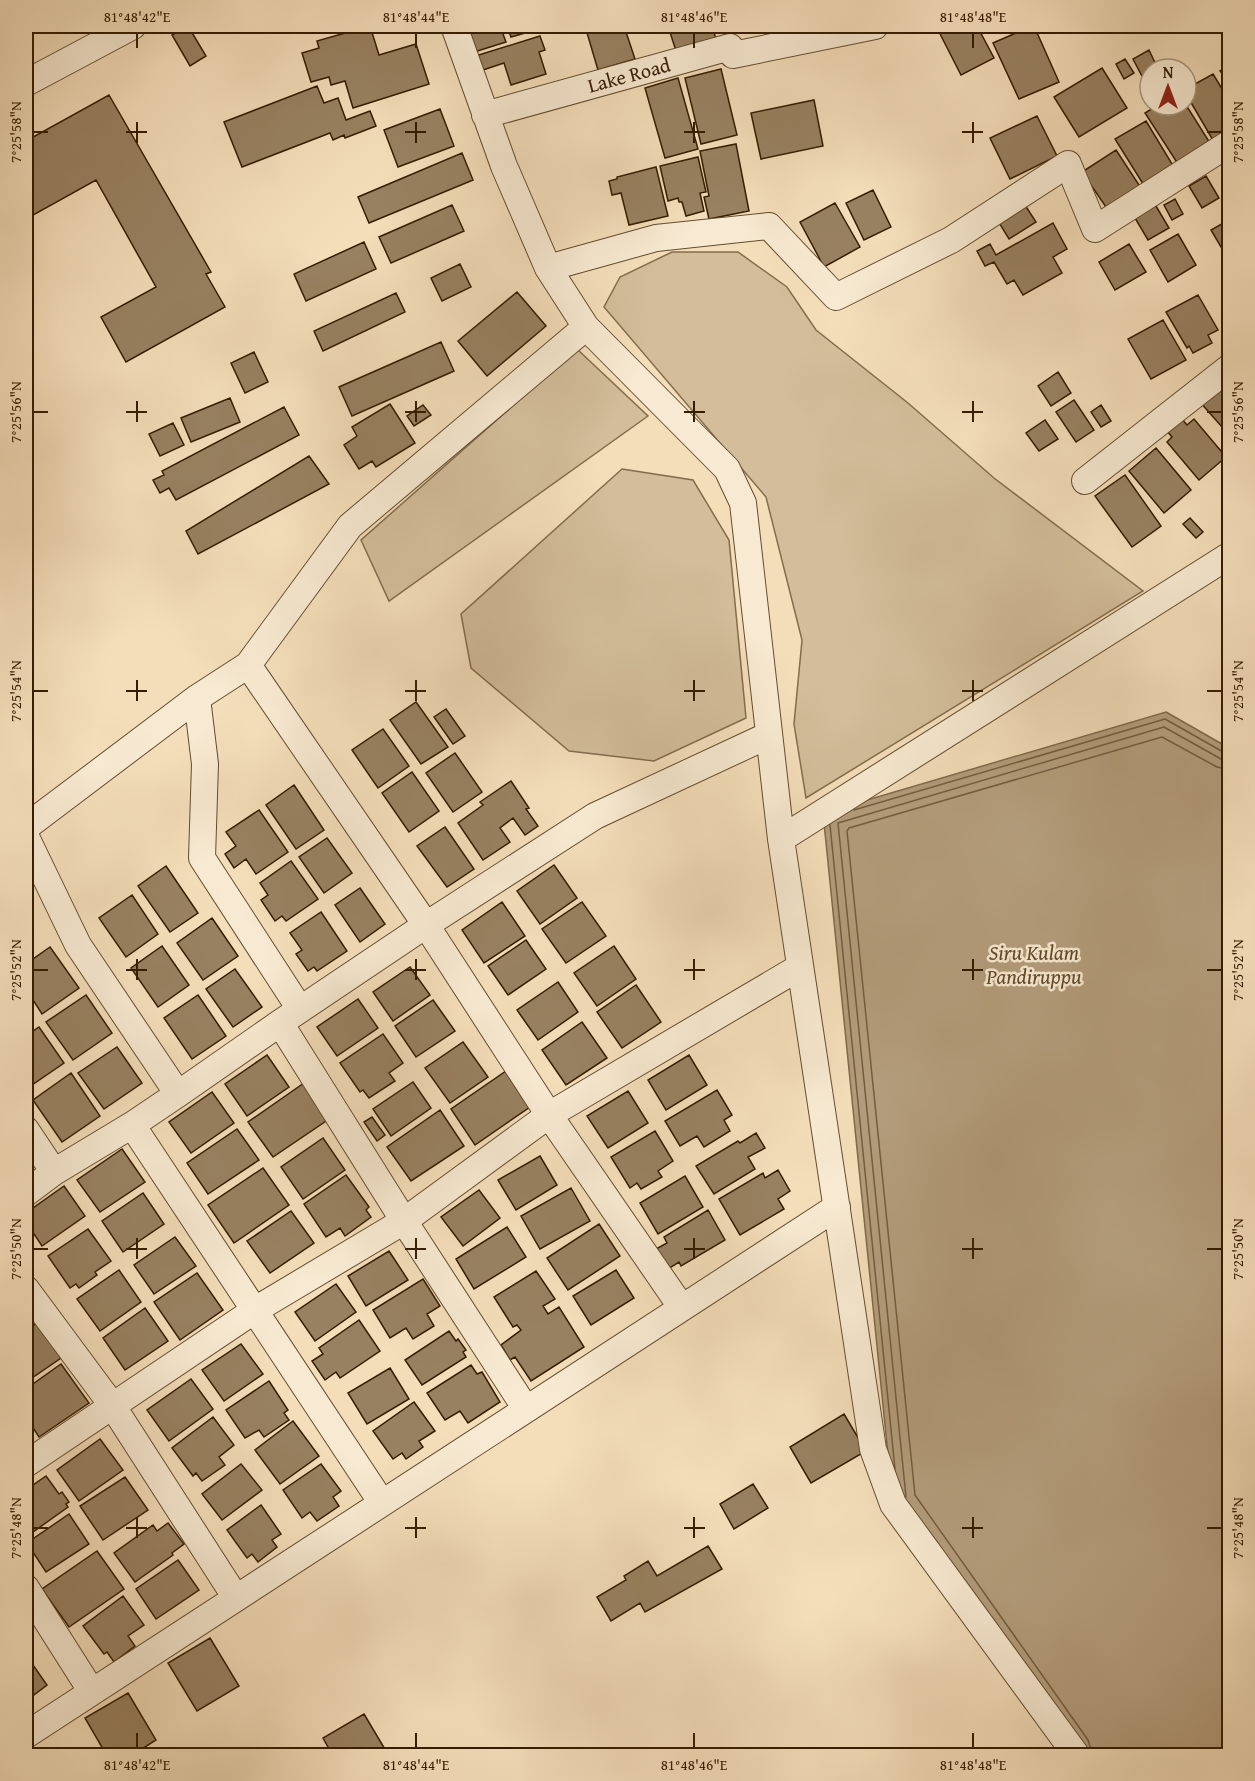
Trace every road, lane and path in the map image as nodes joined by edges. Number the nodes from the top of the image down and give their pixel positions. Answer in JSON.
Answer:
{"nodes":[{"id":1,"x":132,"y":26,"type":"edge"},
{"id":2,"x":454,"y":26,"type":"edge"},
{"id":3,"x":875,"y":26,"type":"edge"},
{"id":4,"x":727,"y":36,"type":"edge"},
{"id":5,"x":26,"y":82,"type":"edge"},
{"id":6,"x":485,"y":115,"type":"junction"},
{"id":7,"x":1230,"y":143,"type":"edge"},
{"id":8,"x":548,"y":268,"type":"junction"},
{"id":9,"x":586,"y":327,"type":"junction"},
{"id":10,"x":1230,"y":367,"type":"edge"},
{"id":11,"x":1085,"y":482,"type":"dead end"},
{"id":12,"x":1230,"y":555,"type":"edge"},
{"id":13,"x":248,"y":665,"type":"junction"},
{"id":14,"x":197,"y":698,"type":"junction"},
{"id":15,"x":769,"y":735,"type":"junction"},
{"id":16,"x":26,"y":827,"type":"edge"},
{"id":17,"x":26,"y":837,"type":"edge"},
{"id":18,"x":781,"y":839,"type":"junction"},
{"id":19,"x":426,"y":925,"type":"junction"},
{"id":20,"x":800,"y":967,"type":"junction"},
{"id":21,"x":290,"y":1016,"type":"junction"},
{"id":22,"x":178,"y":1094,"type":"junction"},
{"id":23,"x":549,"y":1115,"type":"junction"},
{"id":24,"x":132,"y":1125,"type":"junction"},
{"id":25,"x":26,"y":1130,"type":"edge"},
{"id":26,"x":54,"y":1172,"type":"junction"},
{"id":27,"x":26,"y":1193,"type":"edge"},
{"id":28,"x":837,"y":1208,"type":"junction"},
{"id":29,"x":404,"y":1221,"type":"junction"},
{"id":30,"x":26,"y":1289,"type":"edge"},
{"id":31,"x":682,"y":1308,"type":"junction"},
{"id":32,"x":255,"y":1310,"type":"junction"},
{"id":33,"x":112,"y":1405,"type":"junction"},
{"id":34,"x":526,"y":1409,"type":"junction"},
{"id":35,"x":26,"y":1464,"type":"edge"},
{"id":36,"x":382,"y":1503,"type":"junction"},
{"id":37,"x":26,"y":1588,"type":"edge"},
{"id":38,"x":236,"y":1598,"type":"junction"},
{"id":39,"x":92,"y":1692,"type":"junction"},
{"id":40,"x":26,"y":1735,"type":"edge"},
{"id":41,"x":1077,"y":1755,"type":"edge"}],
"edges":[{"from":1,"to":5,"type":"street"},
{"from":2,"to":6,"type":"street"},
{"from":3,"to":4,"type":"street","name":"Lake Road"},
{"from":4,"to":6,"type":"street","name":"Lake Road"},
{"from":6,"to":8,"type":"street"},
{"from":7,"to":8,"type":"street"},
{"from":8,"to":9,"type":"street"},
{"from":9,"to":13,"type":"street"},
{"from":9,"to":15,"type":"street"},
{"from":10,"to":11,"type":"street"},
{"from":12,"to":18,"type":"street"},
{"from":13,"to":14,"type":"street"},
{"from":13,"to":19,"type":"street"},
{"from":14,"to":16,"type":"street"},
{"from":14,"to":21,"type":"street"},
{"from":15,"to":18,"type":"street"},
{"from":15,"to":19,"type":"street"},
{"from":17,"to":22,"type":"street"},
{"from":18,"to":20,"type":"street"},
{"from":19,"to":21,"type":"street"},
{"from":19,"to":23,"type":"street"},
{"from":20,"to":23,"type":"street"},
{"from":20,"to":28,"type":"street"},
{"from":21,"to":22,"type":"street"},
{"from":21,"to":29,"type":"street"},
{"from":22,"to":24,"type":"street"},
{"from":23,"to":29,"type":"street"},
{"from":23,"to":31,"type":"street"},
{"from":24,"to":26,"type":"street"},
{"from":24,"to":32,"type":"street"},
{"from":25,"to":26,"type":"street"},
{"from":26,"to":27,"type":"street"},
{"from":28,"to":31,"type":"street"},
{"from":28,"to":41,"type":"street"},
{"from":29,"to":32,"type":"street"},
{"from":29,"to":34,"type":"street"},
{"from":30,"to":33,"type":"street"},
{"from":31,"to":34,"type":"street"},
{"from":32,"to":33,"type":"street"},
{"from":32,"to":36,"type":"street"},
{"from":33,"to":35,"type":"street"},
{"from":33,"to":38,"type":"street"},
{"from":34,"to":36,"type":"street"},
{"from":36,"to":38,"type":"street"},
{"from":37,"to":39,"type":"street"},
{"from":38,"to":39,"type":"street"},
{"from":39,"to":40,"type":"street"}]}
